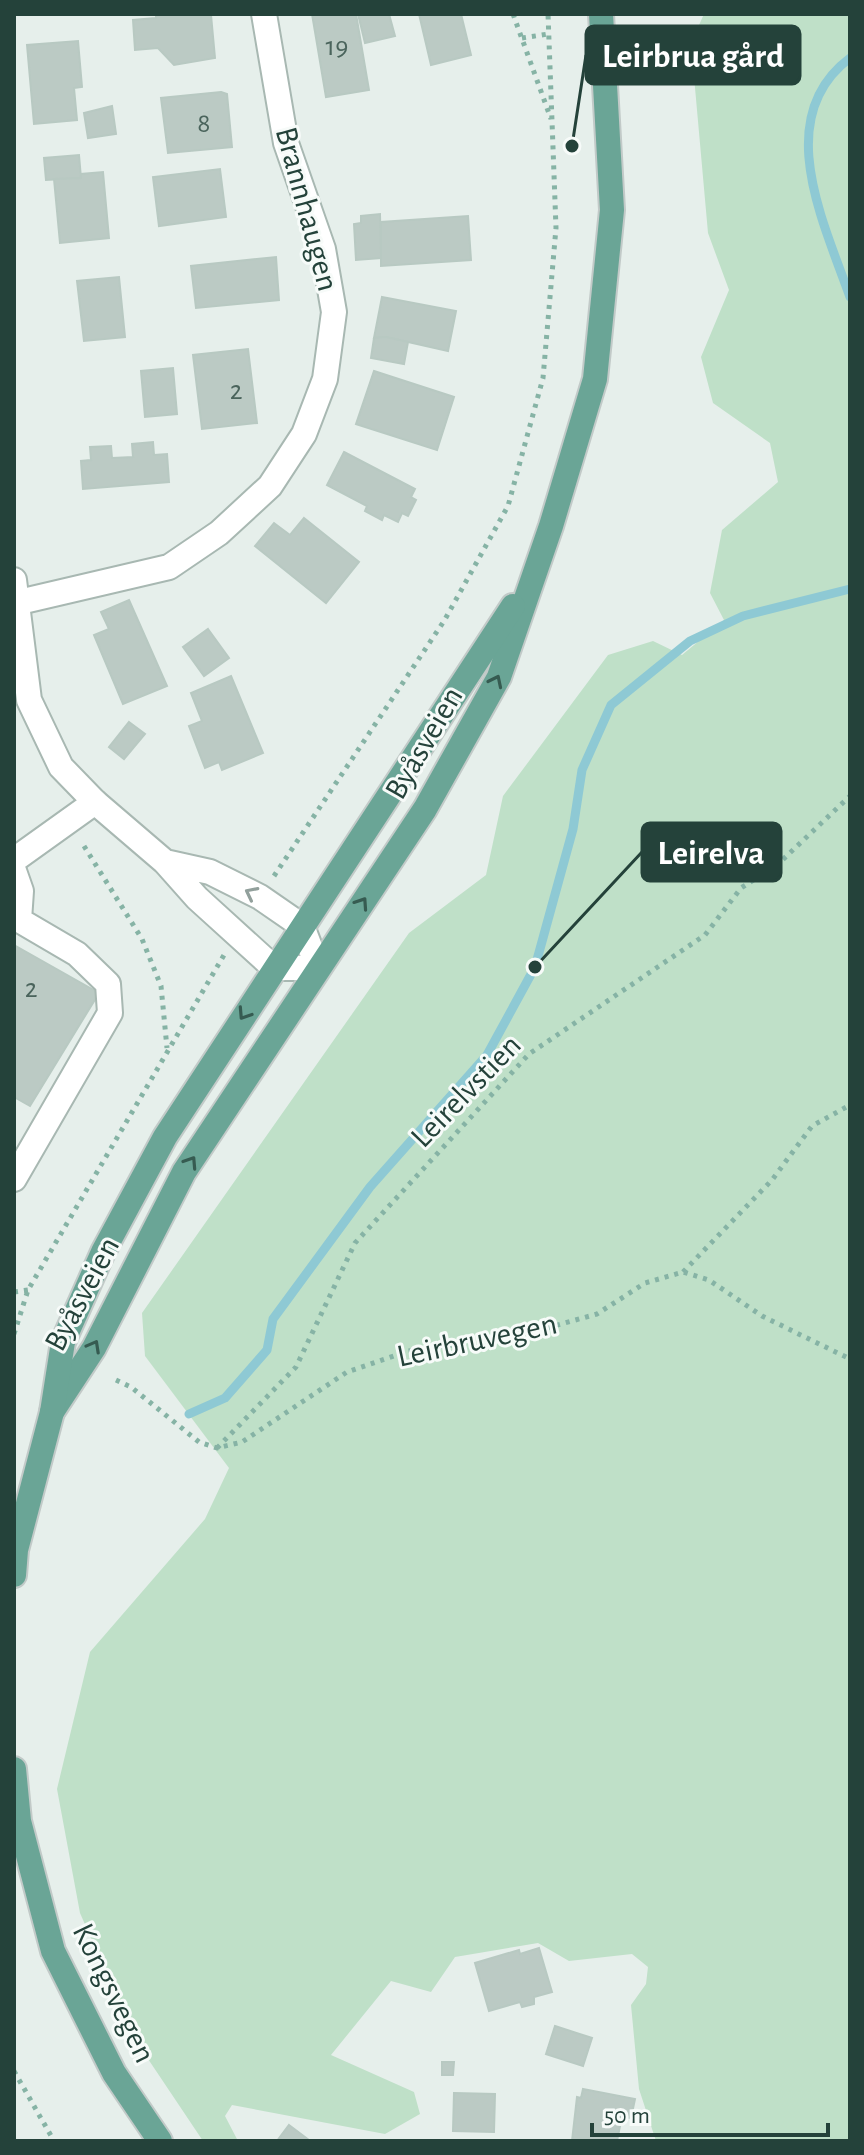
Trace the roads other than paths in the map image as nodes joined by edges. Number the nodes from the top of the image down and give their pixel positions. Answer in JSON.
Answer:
{"nodes":[{"id":1,"x":264,"y":14,"type":"edge"},
{"id":2,"x":601,"y":14,"type":"edge"},
{"id":3,"x":528,"y":585,"type":"junction"},
{"id":4,"x":15,"y":591,"type":"edge"},
{"id":5,"x":16,"y":631,"type":"edge"},
{"id":6,"x":95,"y":802,"type":"junction"},
{"id":7,"x":14,"y":860,"type":"edge"},
{"id":8,"x":165,"y":862,"type":"junction"},
{"id":9,"x":14,"y":871,"type":"edge"},
{"id":10,"x":16,"y":920,"type":"edge"},
{"id":11,"x":302,"y":926,"type":"junction"},
{"id":12,"x":274,"y":968,"type":"junction"},
{"id":13,"x":318,"y":968,"type":"junction"},
{"id":14,"x":18,"y":1163,"type":"edge"},
{"id":15,"x":52,"y":1412,"type":"junction"},
{"id":16,"x":14,"y":1575,"type":"edge"},
{"id":17,"x":14,"y":1769,"type":"edge"},
{"id":18,"x":160,"y":2141,"type":"edge"}],
"edges":[{"from":1,"to":4,"type":"street","name":"Brannhaugen"},
{"from":2,"to":3,"type":"main road","name":"Byåsveien"},
{"from":3,"to":11,"type":"main road","name":"Byåsveien"},
{"from":13,"to":3,"type":"main road","name":"Byåsveien","one_way":true},
{"from":4,"to":5,"type":"street"},
{"from":5,"to":6,"type":"street"},
{"from":6,"to":7,"type":"street"},
{"from":6,"to":8,"type":"street"},
{"from":11,"to":8,"type":"street","one_way":true},
{"from":8,"to":12,"type":"street"},
{"from":9,"to":10,"type":"street"},
{"from":10,"to":14,"type":"street"},
{"from":11,"to":12,"type":"main road","name":"Byåsveien"},
{"from":11,"to":13,"type":"street"},
{"from":12,"to":13,"type":"street"},
{"from":12,"to":15,"type":"main road","name":"Byåsveien","one_way":true},
{"from":15,"to":13,"type":"main road","name":"Byåsveien","one_way":true},
{"from":15,"to":16,"type":"main road"},
{"from":17,"to":18,"type":"main road","name":"Kongsvegen"}]}
